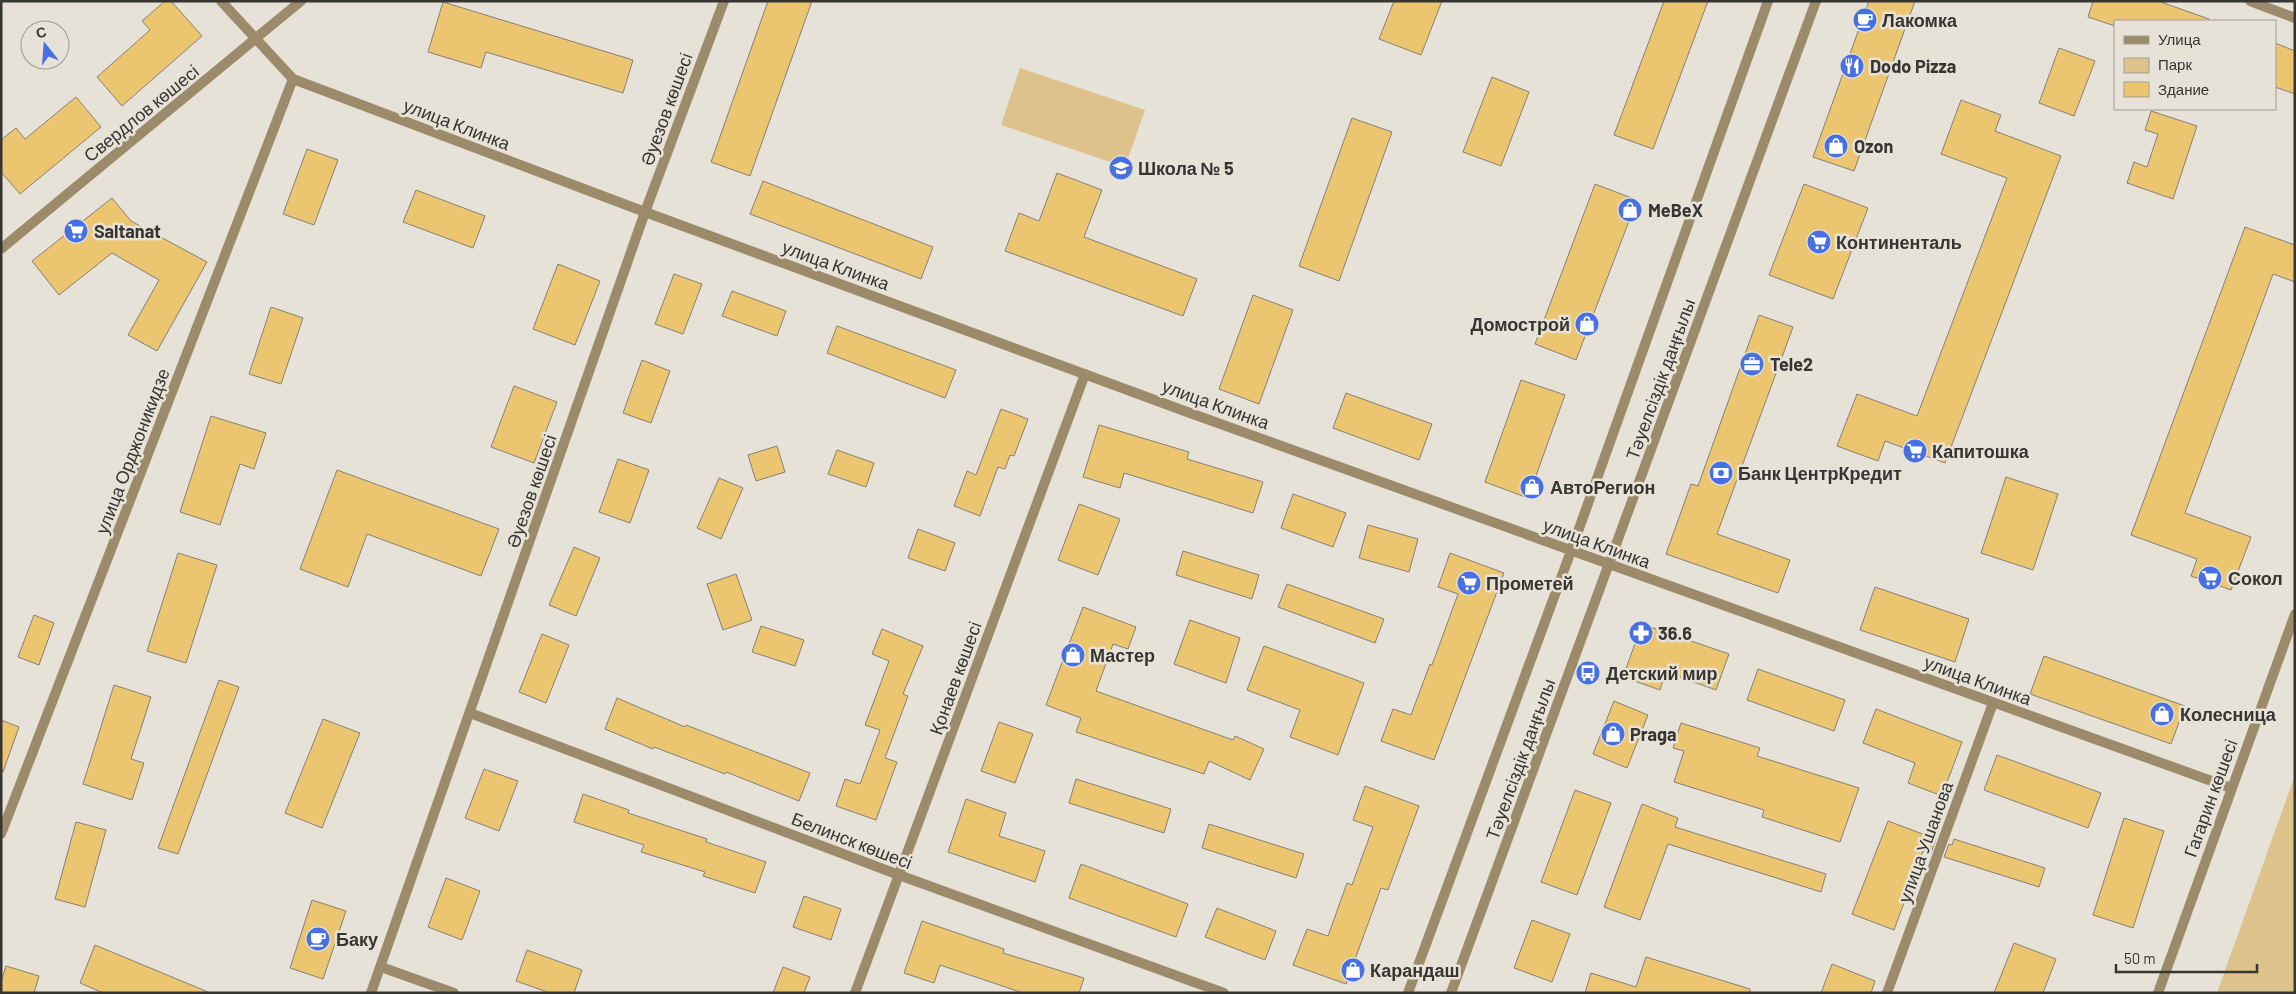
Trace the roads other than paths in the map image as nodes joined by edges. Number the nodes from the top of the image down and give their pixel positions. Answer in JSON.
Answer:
{"nodes":[{"id":1,"x":221,"y":1,"type":"edge"},
{"id":2,"x":301,"y":1,"type":"edge"},
{"id":3,"x":724,"y":1,"type":"edge"},
{"id":4,"x":1768,"y":1,"type":"edge"},
{"id":5,"x":1816,"y":1,"type":"edge"},
{"id":6,"x":2250,"y":1,"type":"edge"},
{"id":7,"x":2295,"y":18,"type":"edge"},
{"id":8,"x":255,"y":40,"type":"junction"},
{"id":9,"x":293,"y":79,"type":"junction"},
{"id":10,"x":645,"y":212,"type":"junction"},
{"id":11,"x":1,"y":249,"type":"edge"},
{"id":12,"x":1084,"y":374,"type":"junction"},
{"id":13,"x":1571,"y":551,"type":"junction"},
{"id":14,"x":1609,"y":565,"type":"junction"},
{"id":15,"x":2295,"y":614,"type":"edge"},
{"id":16,"x":1993,"y":703,"type":"junction"},
{"id":17,"x":470,"y":713,"type":"junction"},
{"id":18,"x":2231,"y":788,"type":"junction"},
{"id":19,"x":1,"y":834,"type":"edge"},
{"id":20,"x":899,"y":875,"type":"junction"},
{"id":21,"x":381,"y":966,"type":"junction"},
{"id":22,"x":371,"y":993,"type":"edge"},
{"id":23,"x":454,"y":993,"type":"edge"},
{"id":24,"x":855,"y":993,"type":"edge"},
{"id":25,"x":1224,"y":993,"type":"edge"},
{"id":26,"x":1408,"y":993,"type":"edge"},
{"id":27,"x":1451,"y":993,"type":"edge"},
{"id":28,"x":1887,"y":993,"type":"edge"},
{"id":29,"x":2158,"y":993,"type":"edge"}],
"edges":[{"from":1,"to":8,"type":"street","name":"улица Клинка"},
{"from":2,"to":8,"type":"street","name":"Свердлов көшесі"},
{"from":3,"to":10,"type":"street","name":"Әуезов көшесі"},
{"from":4,"to":13,"type":"street","name":"Тәуелсіздік даңғылы"},
{"from":5,"to":14,"type":"street","name":"Тәуелсіздік даңғылы"},
{"from":6,"to":7,"type":"street"},
{"from":8,"to":9,"type":"street","name":"улица Клинка"},
{"from":8,"to":11,"type":"street","name":"Свердлов көшесі"},
{"from":9,"to":10,"type":"street","name":"улица Клинка"},
{"from":9,"to":19,"type":"street","name":"улица Орджоникидзе"},
{"from":10,"to":12,"type":"street","name":"улица Клинка"},
{"from":10,"to":17,"type":"street","name":"Әуезов көшесі"},
{"from":12,"to":13,"type":"street","name":"улица Клинка"},
{"from":12,"to":20,"type":"street","name":"Қонаев көшесі"},
{"from":13,"to":14,"type":"street","name":"улица Клинка"},
{"from":13,"to":26,"type":"street","name":"Тәуелсіздік даңғылы"},
{"from":14,"to":16,"type":"street","name":"улица Клинка"},
{"from":14,"to":27,"type":"street","name":"Тәуелсіздік даңғылы"},
{"from":15,"to":18,"type":"street","name":"Гагарин көшесі"},
{"from":16,"to":18,"type":"street","name":"улица Клинка"},
{"from":16,"to":28,"type":"street","name":"улица Ушанова"},
{"from":17,"to":20,"type":"street","name":"Белинск көшесі"},
{"from":17,"to":21,"type":"street","name":"Әуезов көшесі"},
{"from":18,"to":29,"type":"street","name":"Гагарин көшесі"},
{"from":20,"to":24,"type":"street","name":"Қонаев көшесі"},
{"from":20,"to":25,"type":"street","name":"Белинск көшесі"},
{"from":21,"to":22,"type":"street","name":"Әуезов көшесі"},
{"from":21,"to":23,"type":"street"}]}
